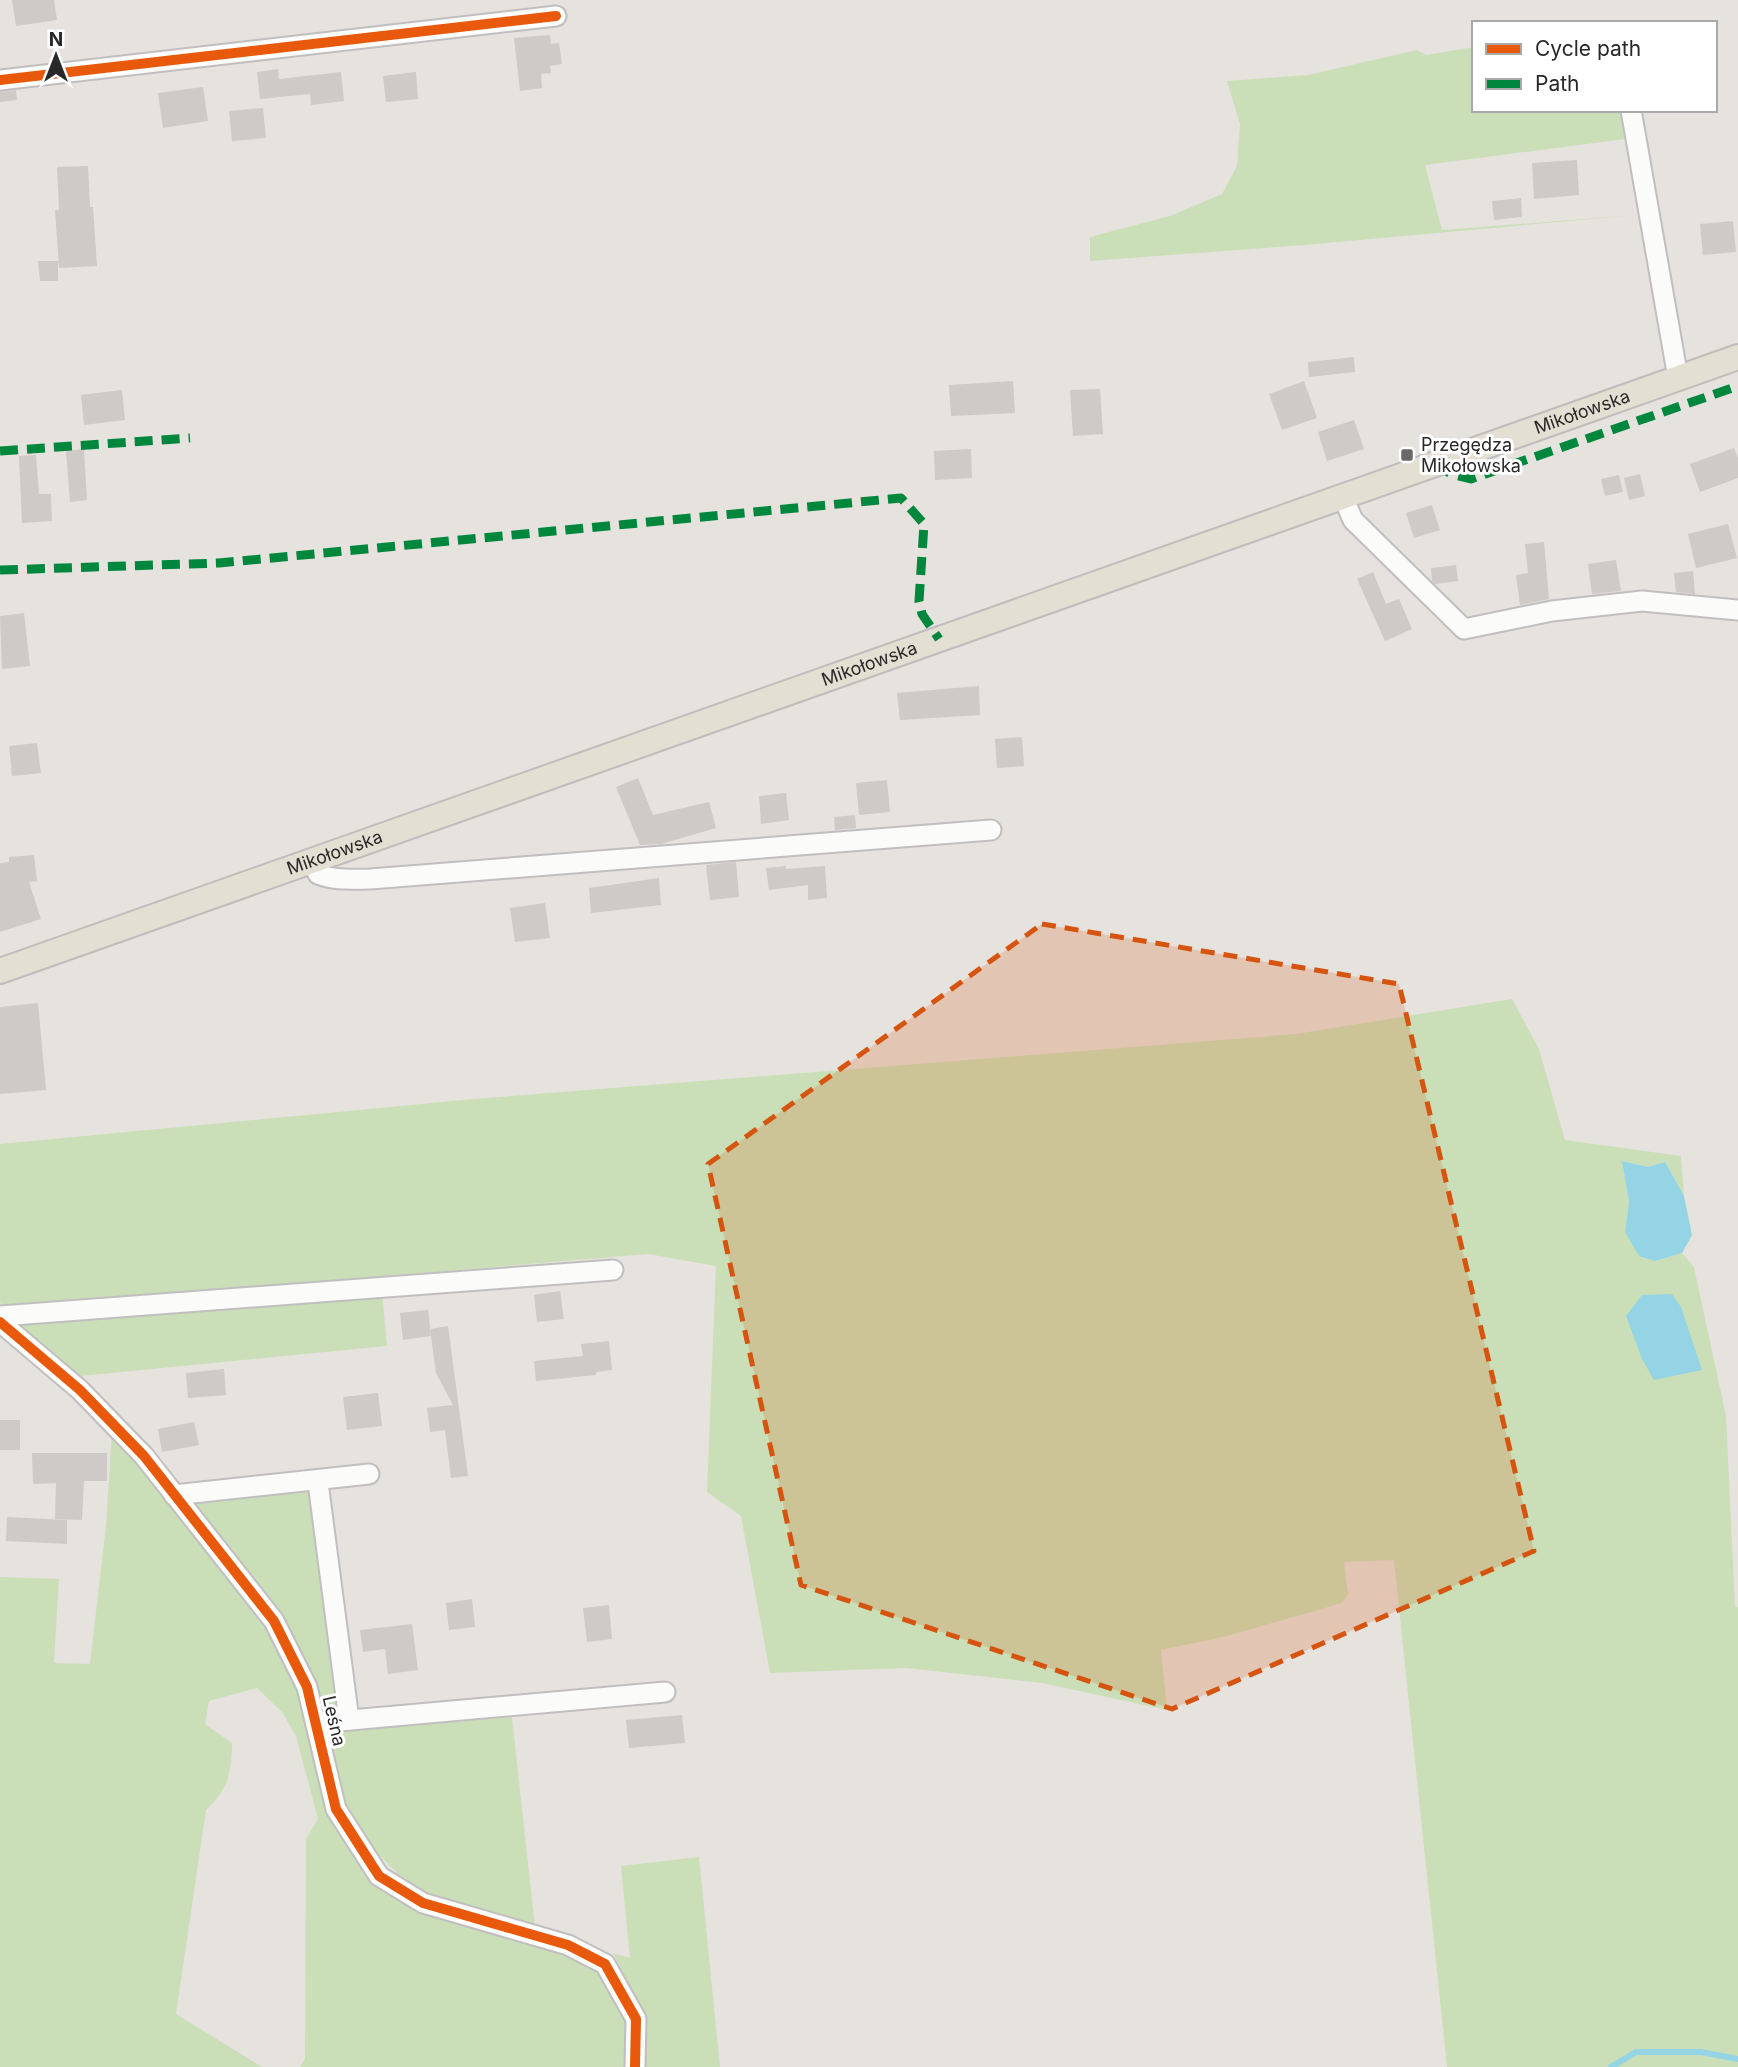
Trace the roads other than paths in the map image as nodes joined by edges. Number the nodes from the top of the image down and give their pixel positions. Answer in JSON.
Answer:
{"nodes":[{"id":1,"x":556,"y":16,"type":"dead end"},
{"id":2,"x":0,"y":80,"type":"edge"},
{"id":3,"x":1631,"y":112,"type":"edge"},
{"id":4,"x":1738,"y":357,"type":"edge"},
{"id":5,"x":1678,"y":378,"type":"junction"},
{"id":6,"x":1342,"y":495,"type":"junction"},
{"id":7,"x":1738,"y":610,"type":"edge"},
{"id":8,"x":991,"y":830,"type":"dead end"},
{"id":9,"x":312,"y":860,"type":"junction"},
{"id":10,"x":0,"y":971,"type":"edge"},
{"id":11,"x":613,"y":1269,"type":"dead end"},
{"id":12,"x":0,"y":1316,"type":"edge"},
{"id":13,"x":0,"y":1322,"type":"edge"},
{"id":14,"x":369,"y":1474,"type":"dead end"},
{"id":15,"x":319,"y":1490,"type":"dead end"},
{"id":16,"x":174,"y":1495,"type":"junction"},
{"id":17,"x":665,"y":1692,"type":"dead end"},
{"id":18,"x":349,"y":1720,"type":"junction"},
{"id":19,"x":317,"y":1723,"type":"junction"},
{"id":20,"x":635,"y":2067,"type":"edge"}],
"edges":[{"from":1,"to":2,"type":"street"},
{"from":3,"to":5,"type":"street"},
{"from":4,"to":5,"type":"main road","name":"Mikołowska"},
{"from":5,"to":6,"type":"main road","name":"Mikołowska"},
{"from":6,"to":7,"type":"street"},
{"from":6,"to":9,"type":"main road","name":"Mikołowska"},
{"from":8,"to":9,"type":"street"},
{"from":9,"to":10,"type":"main road","name":"Mikołowska"},
{"from":11,"to":12,"type":"street"},
{"from":13,"to":16,"type":"street","name":"Leśna"},
{"from":14,"to":16,"type":"street"},
{"from":15,"to":18,"type":"street"},
{"from":16,"to":19,"type":"street","name":"Leśna"},
{"from":17,"to":18,"type":"street","name":"Leśna"},
{"from":18,"to":19,"type":"street","name":"Leśna"},
{"from":19,"to":20,"type":"street","name":"Leśna"}]}
